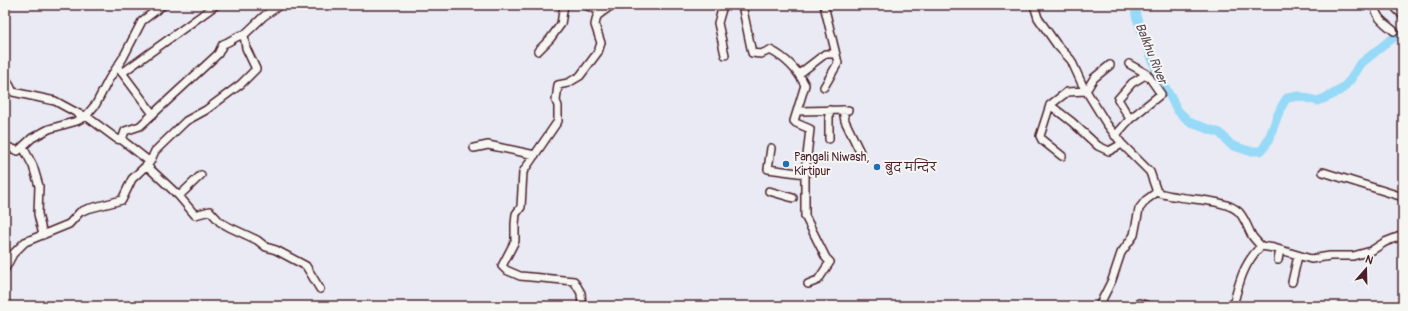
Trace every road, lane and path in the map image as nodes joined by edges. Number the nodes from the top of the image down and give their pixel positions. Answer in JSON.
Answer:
{"nodes":[{"id":1,"x":163,"y":5,"type":"edge"},
{"id":2,"x":216,"y":5,"type":"edge"},
{"id":3,"x":280,"y":5,"type":"edge"},
{"id":4,"x":564,"y":5,"type":"edge"},
{"id":5,"x":585,"y":5,"type":"edge"},
{"id":6,"x":612,"y":5,"type":"edge"},
{"id":7,"x":720,"y":5,"type":"edge"},
{"id":8,"x":742,"y":5,"type":"edge"},
{"id":9,"x":824,"y":5,"type":"edge"},
{"id":10,"x":1034,"y":5,"type":"edge"},
{"id":11,"x":1375,"y":5,"type":"edge"},
{"id":12,"x":1393,"y":5,"type":"edge"},
{"id":13,"x":602,"y":12,"type":"junction"},
{"id":14,"x":1403,"y":16,"type":"edge"},
{"id":15,"x":1394,"y":31,"type":"dead end"},
{"id":16,"x":244,"y":35,"type":"junction"},
{"id":17,"x":538,"y":51,"type":"dead end"},
{"id":18,"x":834,"y":54,"type":"junction"},
{"id":19,"x":725,"y":55,"type":"dead end"},
{"id":20,"x":1130,"y":64,"type":"dead end"},
{"id":21,"x":1110,"y":65,"type":"dead end"},
{"id":22,"x":117,"y":67,"type":"junction"},
{"id":23,"x":122,"y":73,"type":"junction"},
{"id":24,"x":799,"y":74,"type":"junction"},
{"id":25,"x":1147,"y":74,"type":"junction"},
{"id":26,"x":5,"y":76,"type":"edge"},
{"id":27,"x":824,"y":87,"type":"dead end"},
{"id":28,"x":1086,"y":91,"type":"junction"},
{"id":29,"x":1050,"y":105,"type":"junction"},
{"id":30,"x":829,"y":110,"type":"junction"},
{"id":31,"x":799,"y":111,"type":"junction"},
{"id":32,"x":153,"y":114,"type":"junction"},
{"id":33,"x":86,"y":116,"type":"junction"},
{"id":34,"x":1130,"y":119,"type":"junction"},
{"id":35,"x":1115,"y":136,"type":"junction"},
{"id":36,"x":829,"y":139,"type":"dead end"},
{"id":37,"x":122,"y":140,"type":"junction"},
{"id":38,"x":1122,"y":144,"type":"junction"},
{"id":39,"x":5,"y":146,"type":"edge"},
{"id":40,"x":23,"y":148,"type":"junction"},
{"id":41,"x":474,"y":148,"type":"dead end"},
{"id":42,"x":772,"y":148,"type":"dead end"},
{"id":43,"x":860,"y":152,"type":"dead end"},
{"id":44,"x":535,"y":155,"type":"junction"},
{"id":45,"x":1062,"y":156,"type":"dead end"},
{"id":46,"x":148,"y":164,"type":"junction"},
{"id":47,"x":1323,"y":172,"type":"dead end"},
{"id":48,"x":805,"y":174,"type":"junction"},
{"id":49,"x":201,"y":175,"type":"dead end"},
{"id":50,"x":769,"y":191,"type":"dead end"},
{"id":51,"x":1157,"y":192,"type":"junction"},
{"id":52,"x":179,"y":196,"type":"junction"},
{"id":53,"x":1403,"y":197,"type":"edge"},
{"id":54,"x":793,"y":198,"type":"dead end"},
{"id":55,"x":43,"y":235,"type":"junction"},
{"id":56,"x":1403,"y":235,"type":"edge"},
{"id":57,"x":1261,"y":246,"type":"junction"},
{"id":58,"x":1280,"y":250,"type":"junction"},
{"id":59,"x":1298,"y":256,"type":"junction"},
{"id":60,"x":1278,"y":260,"type":"dead end"},
{"id":61,"x":5,"y":269,"type":"edge"},
{"id":62,"x":1292,"y":282,"type":"dead end"},
{"id":63,"x":808,"y":284,"type":"dead end"},
{"id":64,"x":320,"y":289,"type":"dead end"},
{"id":65,"x":582,"y":306,"type":"edge"},
{"id":66,"x":1099,"y":306,"type":"edge"},
{"id":67,"x":1135,"y":306,"type":"edge"},
{"id":68,"x":1149,"y":306,"type":"edge"},
{"id":69,"x":1233,"y":306,"type":"edge"}],
"edges":[{"from":1,"to":22,"type":"street"},
{"from":2,"to":23,"type":"street"},
{"from":3,"to":16,"type":"street"},
{"from":4,"to":17,"type":"street"},
{"from":5,"to":13,"type":"street"},
{"from":6,"to":13,"type":"street"},
{"from":7,"to":19,"type":"street"},
{"from":8,"to":24,"type":"street"},
{"from":9,"to":18,"type":"street"},
{"from":10,"to":28,"type":"street"},
{"from":11,"to":15,"type":"street"},
{"from":12,"to":14,"type":"street"},
{"from":13,"to":44,"type":"street"},
{"from":16,"to":32,"type":"street"},
{"from":16,"to":46,"type":"street"},
{"from":18,"to":24,"type":"street"},
{"from":18,"to":27,"type":"street"},
{"from":20,"to":25,"type":"street"},
{"from":21,"to":28,"type":"street"},
{"from":22,"to":23,"type":"street"},
{"from":22,"to":33,"type":"street"},
{"from":23,"to":32,"type":"street"},
{"from":24,"to":31,"type":"street"},
{"from":25,"to":34,"type":"street"},
{"from":25,"to":34,"type":"street"},
{"from":26,"to":33,"type":"street"},
{"from":28,"to":29,"type":"street"},
{"from":28,"to":35,"type":"street"},
{"from":29,"to":38,"type":"street"},
{"from":29,"to":45,"type":"street"},
{"from":30,"to":31,"type":"street"},
{"from":30,"to":36,"type":"street"},
{"from":30,"to":43,"type":"street"},
{"from":31,"to":48,"type":"street"},
{"from":32,"to":37,"type":"street"},
{"from":33,"to":37,"type":"street"},
{"from":33,"to":40,"type":"street"},
{"from":34,"to":35,"type":"street"},
{"from":35,"to":38,"type":"street"},
{"from":37,"to":46,"type":"street"},
{"from":38,"to":51,"type":"street"},
{"from":39,"to":40,"type":"street"},
{"from":40,"to":55,"type":"street"},
{"from":41,"to":44,"type":"street"},
{"from":42,"to":48,"type":"street"},
{"from":44,"to":65,"type":"street"},
{"from":46,"to":52,"type":"street"},
{"from":46,"to":55,"type":"street"},
{"from":47,"to":53,"type":"street"},
{"from":48,"to":63,"type":"street"},
{"from":49,"to":52,"type":"street"},
{"from":50,"to":54,"type":"street"},
{"from":51,"to":57,"type":"street"},
{"from":51,"to":66,"type":"street"},
{"from":52,"to":64,"type":"street"},
{"from":55,"to":61,"type":"street"},
{"from":56,"to":59,"type":"street"},
{"from":57,"to":58,"type":"street"},
{"from":57,"to":69,"type":"street"},
{"from":58,"to":59,"type":"street"},
{"from":58,"to":60,"type":"street"},
{"from":59,"to":62,"type":"street"},
{"from":67,"to":68,"type":"street"}]}
